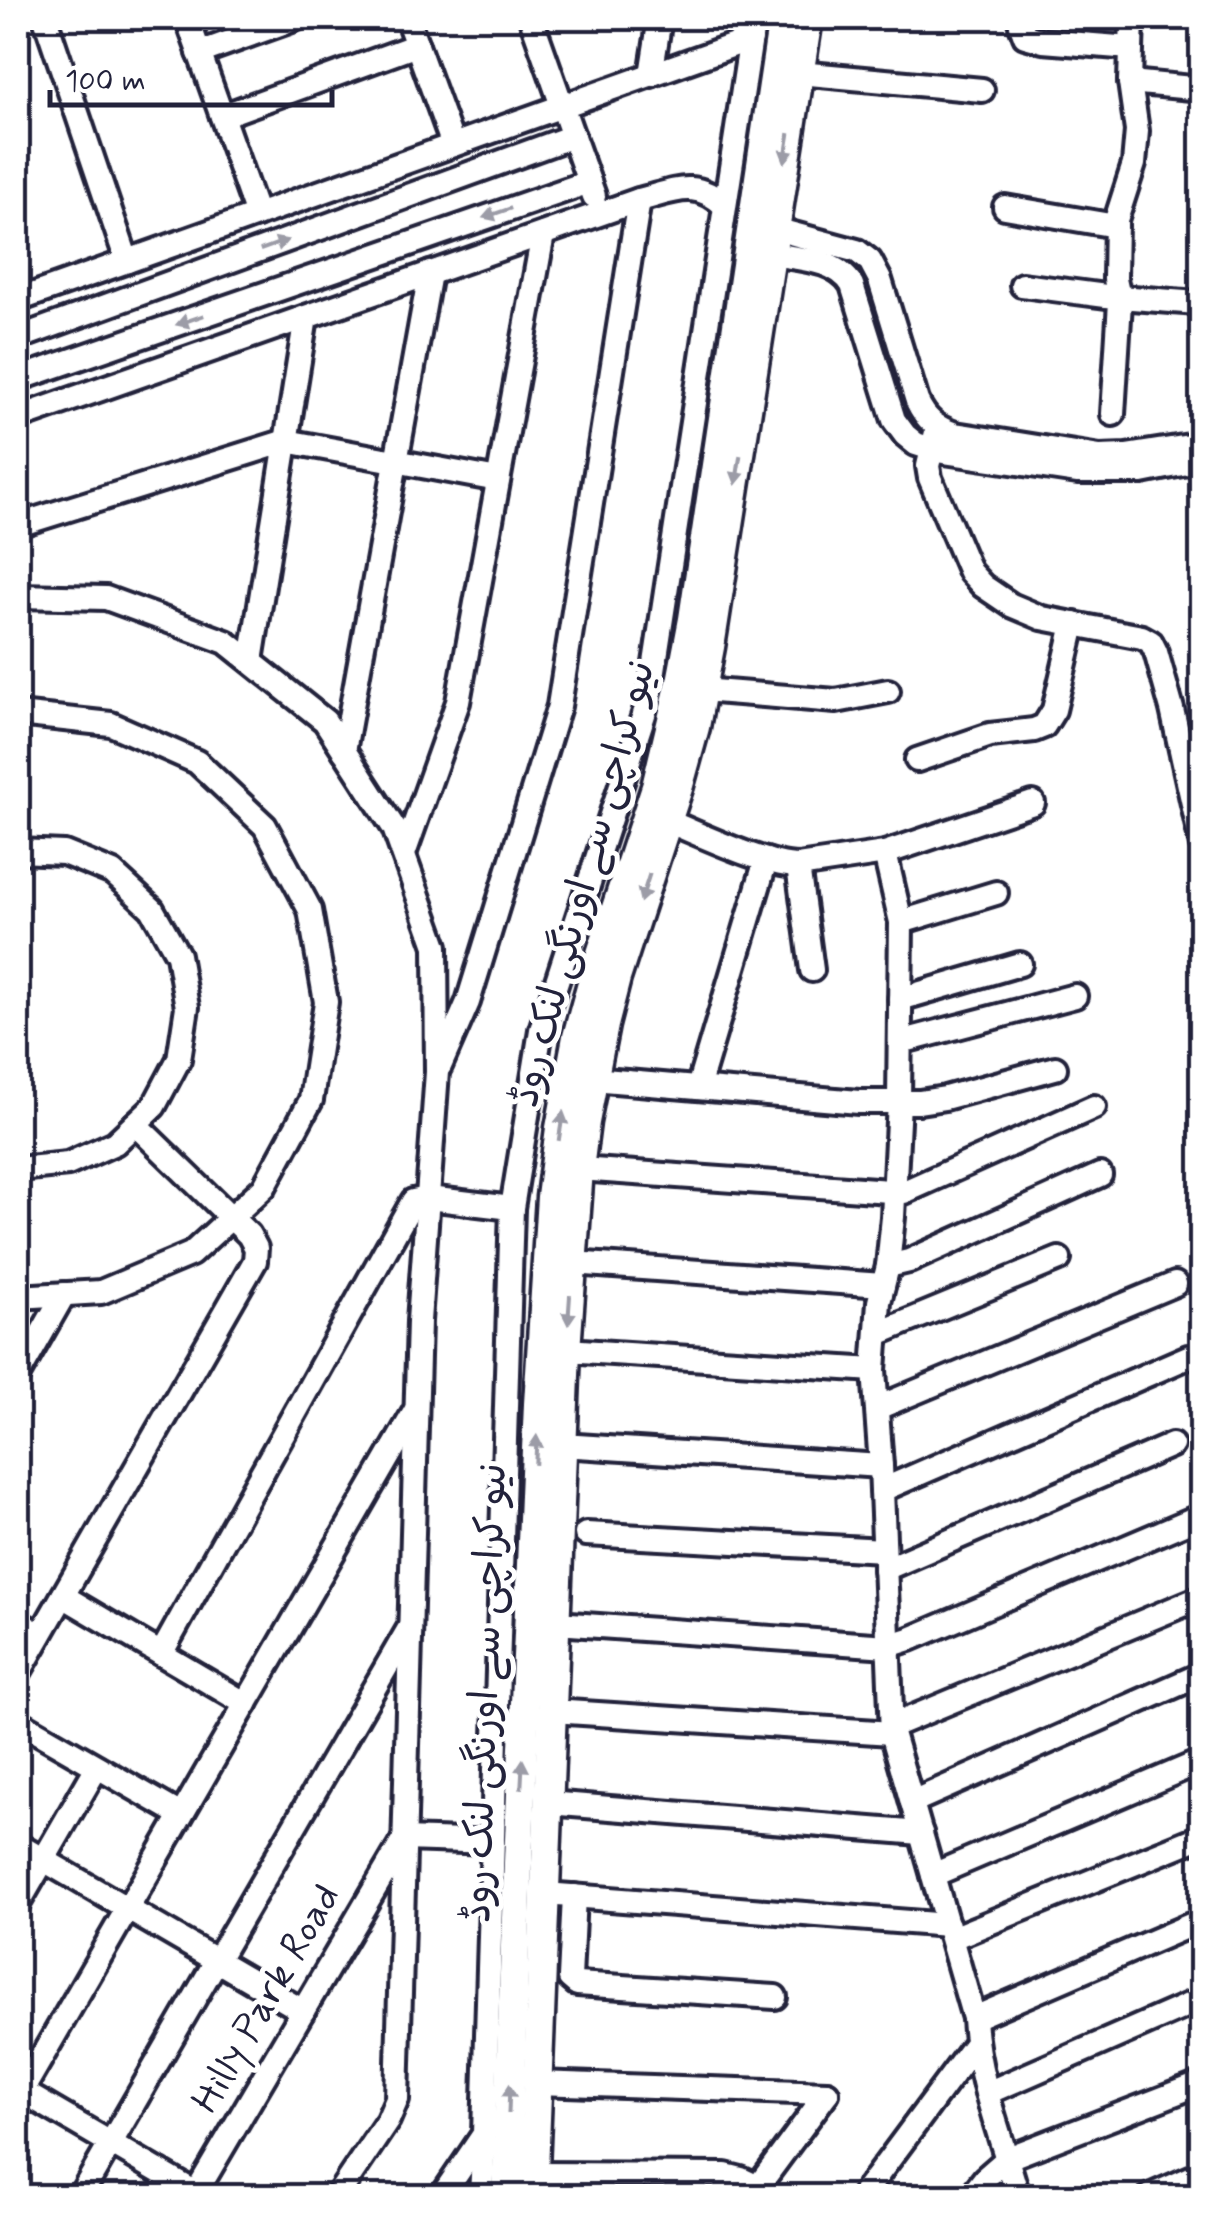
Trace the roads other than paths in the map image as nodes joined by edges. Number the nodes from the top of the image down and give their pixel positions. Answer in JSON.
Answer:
{"nodes":[{"id":1,"x":45,"y":18,"type":"edge"},
{"id":2,"x":187,"y":18,"type":"edge"},
{"id":3,"x":297,"y":18,"type":"edge"},
{"id":4,"x":408,"y":18,"type":"edge"},
{"id":5,"x":660,"y":18,"type":"edge"},
{"id":6,"x":783,"y":18,"type":"edge"},
{"id":7,"x":808,"y":18,"type":"edge"},
{"id":8,"x":1021,"y":18,"type":"edge"},
{"id":9,"x":1132,"y":18,"type":"edge"},
{"id":10,"x":541,"y":20,"type":"edge"},
{"id":11,"x":753,"y":28,"type":"edge"},
{"id":12,"x":417,"y":44,"type":"junction"},
{"id":13,"x":1131,"y":48,"type":"junction"},
{"id":14,"x":199,"y":53,"type":"junction"},
{"id":15,"x":650,"y":75,"type":"junction"},
{"id":16,"x":1130,"y":82,"type":"junction"},
{"id":17,"x":789,"y":88,"type":"junction"},
{"id":18,"x":1202,"y":89,"type":"edge"},
{"id":19,"x":982,"y":90,"type":"dead end"},
{"id":20,"x":562,"y":106,"type":"junction"},
{"id":21,"x":222,"y":116,"type":"junction"},
{"id":22,"x":573,"y":136,"type":"junction"},
{"id":23,"x":453,"y":145,"type":"junction"},
{"id":24,"x":589,"y":182,"type":"junction"},
{"id":25,"x":639,"y":200,"type":"junction"},
{"id":26,"x":725,"y":206,"type":"junction"},
{"id":27,"x":1006,"y":207,"type":"dead end"},
{"id":28,"x":600,"y":214,"type":"junction"},
{"id":29,"x":257,"y":215,"type":"junction"},
{"id":30,"x":1116,"y":226,"type":"junction"},
{"id":31,"x":542,"y":234,"type":"junction"},
{"id":32,"x":773,"y":242,"type":"junction"},
{"id":33,"x":128,"y":261,"type":"junction"},
{"id":34,"x":430,"y":273,"type":"junction"},
{"id":35,"x":1022,"y":285,"type":"dead end"},
{"id":36,"x":1118,"y":297,"type":"junction"},
{"id":37,"x":18,"y":300,"type":"edge"},
{"id":38,"x":1198,"y":303,"type":"dead end"},
{"id":39,"x":306,"y":316,"type":"junction"},
{"id":40,"x":18,"y":338,"type":"edge"},
{"id":41,"x":18,"y":379,"type":"edge"},
{"id":42,"x":1113,"y":414,"type":"dead end"},
{"id":43,"x":18,"y":418,"type":"edge"},
{"id":44,"x":934,"y":438,"type":"junction"},
{"id":45,"x":286,"y":441,"type":"junction"},
{"id":46,"x":1202,"y":444,"type":"edge"},
{"id":47,"x":1202,"y":460,"type":"edge"},
{"id":48,"x":396,"y":461,"type":"junction"},
{"id":49,"x":498,"y":480,"type":"junction"},
{"id":50,"x":18,"y":524,"type":"edge"},
{"id":51,"x":18,"y":596,"type":"edge"},
{"id":52,"x":1074,"y":624,"type":"junction"},
{"id":53,"x":251,"y":662,"type":"junction"},
{"id":54,"x":702,"y":690,"type":"junction"},
{"id":55,"x":888,"y":691,"type":"dead end"},
{"id":56,"x":18,"y":714,"type":"edge"},
{"id":57,"x":344,"y":750,"type":"junction"},
{"id":58,"x":917,"y":760,"type":"dead end"},
{"id":59,"x":1032,"y":803,"type":"dead end"},
{"id":60,"x":667,"y":822,"type":"junction"},
{"id":61,"x":1202,"y":846,"type":"edge"},
{"id":62,"x":18,"y":851,"type":"edge"},
{"id":63,"x":885,"y":853,"type":"junction"},
{"id":64,"x":404,"y":854,"type":"junction"},
{"id":65,"x":766,"y":860,"type":"junction"},
{"id":66,"x":798,"y":866,"type":"junction"},
{"id":67,"x":996,"y":893,"type":"dead end"},
{"id":68,"x":901,"y":922,"type":"junction"},
{"id":69,"x":1020,"y":964,"type":"dead end"},
{"id":70,"x":812,"y":970,"type":"dead end"},
{"id":71,"x":1075,"y":996,"type":"dead end"},
{"id":72,"x":900,"y":999,"type":"junction"},
{"id":73,"x":900,"y":1042,"type":"junction"},
{"id":74,"x":1054,"y":1068,"type":"dead end"},
{"id":75,"x":437,"y":1072,"type":"junction"},
{"id":76,"x":592,"y":1079,"type":"junction"},
{"id":77,"x":698,"y":1088,"type":"junction"},
{"id":78,"x":899,"y":1102,"type":"junction"},
{"id":79,"x":1094,"y":1107,"type":"dead end"},
{"id":80,"x":135,"y":1124,"type":"junction"},
{"id":81,"x":18,"y":1169,"type":"edge"},
{"id":82,"x":579,"y":1169,"type":"junction"},
{"id":83,"x":1100,"y":1176,"type":"dead end"},
{"id":84,"x":894,"y":1193,"type":"junction"},
{"id":85,"x":428,"y":1198,"type":"junction"},
{"id":86,"x":564,"y":1198,"type":"junction"},
{"id":87,"x":512,"y":1208,"type":"junction"},
{"id":88,"x":230,"y":1218,"type":"junction"},
{"id":89,"x":1058,"y":1260,"type":"dead end"},
{"id":90,"x":572,"y":1263,"type":"junction"},
{"id":91,"x":886,"y":1276,"type":"junction"},
{"id":92,"x":1175,"y":1284,"type":"dead end"},
{"id":93,"x":64,"y":1294,"type":"junction"},
{"id":94,"x":18,"y":1298,"type":"edge"},
{"id":95,"x":877,"y":1334,"type":"junction"},
{"id":96,"x":566,"y":1350,"type":"junction"},
{"id":97,"x":1188,"y":1357,"type":"dead end"},
{"id":98,"x":874,"y":1370,"type":"junction"},
{"id":99,"x":18,"y":1375,"type":"edge"},
{"id":100,"x":416,"y":1408,"type":"junction"},
{"id":101,"x":877,"y":1408,"type":"junction"},
{"id":102,"x":562,"y":1444,"type":"junction"},
{"id":103,"x":1172,"y":1445,"type":"dead end"},
{"id":104,"x":881,"y":1466,"type":"junction"},
{"id":105,"x":882,"y":1490,"type":"junction"},
{"id":106,"x":1193,"y":1519,"type":"dead end"},
{"id":107,"x":586,"y":1534,"type":"dead end"},
{"id":108,"x":885,"y":1560,"type":"junction"},
{"id":109,"x":62,"y":1596,"type":"junction"},
{"id":110,"x":1202,"y":1597,"type":"edge"},
{"id":111,"x":548,"y":1605,"type":"junction"},
{"id":112,"x":18,"y":1622,"type":"edge"},
{"id":113,"x":410,"y":1627,"type":"junction"},
{"id":114,"x":40,"y":1636,"type":"junction"},
{"id":115,"x":888,"y":1646,"type":"junction"},
{"id":116,"x":161,"y":1654,"type":"junction"},
{"id":117,"x":18,"y":1674,"type":"edge"},
{"id":118,"x":1202,"y":1674,"type":"edge"},
{"id":119,"x":246,"y":1704,"type":"junction"},
{"id":120,"x":552,"y":1711,"type":"junction"},
{"id":121,"x":18,"y":1721,"type":"edge"},
{"id":122,"x":892,"y":1730,"type":"junction"},
{"id":123,"x":1202,"y":1760,"type":"edge"},
{"id":124,"x":97,"y":1766,"type":"junction"},
{"id":125,"x":912,"y":1802,"type":"junction"},
{"id":126,"x":548,"y":1804,"type":"junction"},
{"id":127,"x":181,"y":1815,"type":"junction"},
{"id":128,"x":921,"y":1833,"type":"junction"},
{"id":129,"x":1202,"y":1836,"type":"edge"},
{"id":130,"x":404,"y":1839,"type":"junction"},
{"id":131,"x":493,"y":1842,"type":"junction"},
{"id":132,"x":18,"y":1845,"type":"edge"},
{"id":133,"x":43,"y":1860,"type":"junction"},
{"id":134,"x":933,"y":1875,"type":"junction"},
{"id":135,"x":545,"y":1894,"type":"junction"},
{"id":136,"x":574,"y":1896,"type":"junction"},
{"id":137,"x":18,"y":1904,"type":"edge"},
{"id":138,"x":127,"y":1909,"type":"junction"},
{"id":139,"x":1202,"y":1920,"type":"edge"},
{"id":140,"x":950,"y":1932,"type":"junction"},
{"id":141,"x":216,"y":1961,"type":"junction"},
{"id":142,"x":775,"y":1997,"type":"dead end"},
{"id":143,"x":1202,"y":1999,"type":"edge"},
{"id":144,"x":303,"y":2011,"type":"junction"},
{"id":145,"x":974,"y":2018,"type":"junction"},
{"id":146,"x":975,"y":2044,"type":"junction"},
{"id":147,"x":537,"y":2082,"type":"junction"},
{"id":148,"x":1202,"y":2083,"type":"edge"},
{"id":149,"x":19,"y":2093,"type":"edge"},
{"id":150,"x":987,"y":2093,"type":"junction"},
{"id":151,"x":484,"y":2134,"type":"junction"},
{"id":152,"x":110,"y":2144,"type":"junction"},
{"id":153,"x":1008,"y":2158,"type":"junction"},
{"id":154,"x":1202,"y":2173,"type":"edge"},
{"id":155,"x":534,"y":2185,"type":"edge"},
{"id":156,"x":754,"y":2192,"type":"edge"},
{"id":157,"x":195,"y":2195,"type":"edge"},
{"id":158,"x":80,"y":2196,"type":"edge"},
{"id":159,"x":337,"y":2196,"type":"edge"},
{"id":160,"x":442,"y":2196,"type":"edge"},
{"id":161,"x":481,"y":2196,"type":"edge"},
{"id":162,"x":506,"y":2196,"type":"edge"},
{"id":163,"x":862,"y":2196,"type":"edge"},
{"id":164,"x":971,"y":2196,"type":"edge"},
{"id":165,"x":1018,"y":2196,"type":"edge"},
{"id":166,"x":1150,"y":2196,"type":"edge"}],
"edges":[{"from":1,"to":33,"type":"street"},
{"from":2,"to":14,"type":"street"},
{"from":3,"to":14,"type":"street"},
{"from":4,"to":12,"type":"street"},
{"from":5,"to":15,"type":"street"},
{"from":6,"to":17,"type":"street","name":"نیو کراچی سے اورنگی لنک روڈ"},
{"from":7,"to":17,"type":"street","name":"نیو کراچی سے اورنگی لنک روڈ"},
{"from":8,"to":13,"type":"street"},
{"from":9,"to":13,"type":"street"},
{"from":10,"to":20,"type":"street"},
{"from":11,"to":15,"type":"street"},
{"from":11,"to":26,"type":"street"},
{"from":12,"to":21,"type":"street"},
{"from":12,"to":23,"type":"street"},
{"from":13,"to":16,"type":"street"},
{"from":14,"to":21,"type":"street"},
{"from":15,"to":20,"type":"street"},
{"from":16,"to":18,"type":"street"},
{"from":16,"to":30,"type":"street"},
{"from":17,"to":19,"type":"street"},
{"from":17,"to":32,"type":"street","name":"نیو کراچی سے اورنگی لنک روڈ","one_way":true},
{"from":86,"to":17,"type":"street","name":"نیو کراچی سے اورنگی لنک روڈ","one_way":true},
{"from":20,"to":22,"type":"street"},
{"from":20,"to":23,"type":"street"},
{"from":21,"to":29,"type":"street"},
{"from":22,"to":24,"type":"street"},
{"from":40,"to":22,"type":"street","one_way":true},
{"from":23,"to":29,"type":"street"},
{"from":24,"to":28,"type":"street"},
{"from":24,"to":41,"type":"street","one_way":true},
{"from":25,"to":26,"type":"street"},
{"from":25,"to":28,"type":"street"},
{"from":25,"to":75,"type":"street"},
{"from":26,"to":87,"type":"street"},
{"from":27,"to":30,"type":"street"},
{"from":28,"to":31,"type":"street"},
{"from":29,"to":33,"type":"street"},
{"from":30,"to":36,"type":"street"},
{"from":31,"to":34,"type":"street"},
{"from":31,"to":49,"type":"street"},
{"from":32,"to":44,"type":"street"},
{"from":32,"to":54,"type":"street","name":"نیو کراچی سے اورنگی لنک روڈ","one_way":true},
{"from":33,"to":37,"type":"street"},
{"from":34,"to":39,"type":"street"},
{"from":34,"to":48,"type":"street"},
{"from":35,"to":36,"type":"street"},
{"from":36,"to":38,"type":"street"},
{"from":36,"to":42,"type":"street"},
{"from":39,"to":43,"type":"street"},
{"from":39,"to":45,"type":"street"},
{"from":44,"to":46,"type":"street"},
{"from":44,"to":47,"type":"street"},
{"from":44,"to":52,"type":"street"},
{"from":45,"to":48,"type":"street"},
{"from":45,"to":50,"type":"street"},
{"from":45,"to":53,"type":"street"},
{"from":48,"to":49,"type":"street"},
{"from":48,"to":57,"type":"street"},
{"from":49,"to":64,"type":"street"},
{"from":51,"to":53,"type":"street"},
{"from":52,"to":58,"type":"street"},
{"from":52,"to":61,"type":"street"},
{"from":53,"to":57,"type":"street"},
{"from":54,"to":55,"type":"street"},
{"from":54,"to":60,"type":"street","name":"نیو کراچی سے اورنگی لنک روڈ"},
{"from":56,"to":88,"type":"street"},
{"from":57,"to":64,"type":"street"},
{"from":59,"to":63,"type":"street"},
{"from":60,"to":65,"type":"street"},
{"from":60,"to":76,"type":"street","name":"نیو کراچی سے اورنگی لنک روڈ","one_way":true},
{"from":62,"to":80,"type":"street"},
{"from":63,"to":66,"type":"street"},
{"from":63,"to":68,"type":"street"},
{"from":64,"to":75,"type":"street"},
{"from":65,"to":66,"type":"street"},
{"from":65,"to":77,"type":"street"},
{"from":66,"to":70,"type":"street"},
{"from":67,"to":68,"type":"street"},
{"from":68,"to":72,"type":"street"},
{"from":69,"to":72,"type":"street"},
{"from":71,"to":73,"type":"street"},
{"from":72,"to":73,"type":"street"},
{"from":73,"to":78,"type":"street"},
{"from":74,"to":78,"type":"street"},
{"from":75,"to":85,"type":"street"},
{"from":76,"to":77,"type":"street"},
{"from":76,"to":82,"type":"street","name":"نیو کراچی سے اورنگی لنک روڈ"},
{"from":77,"to":78,"type":"street"},
{"from":78,"to":84,"type":"street"},
{"from":79,"to":84,"type":"street"},
{"from":80,"to":81,"type":"street"},
{"from":80,"to":88,"type":"street"},
{"from":82,"to":84,"type":"street"},
{"from":82,"to":86,"type":"street","name":"نیو کراچی سے اورنگی لنک روڈ"},
{"from":83,"to":91,"type":"street"},
{"from":84,"to":91,"type":"street"},
{"from":85,"to":87,"type":"street"},
{"from":85,"to":100,"type":"street"},
{"from":85,"to":116,"type":"street"},
{"from":86,"to":90,"type":"street","name":"نیو کراچی سے اورنگی لنک روڈ"},
{"from":111,"to":86,"type":"street","name":"نیو کراچی سے اورنگی لنک روڈ","one_way":true},
{"from":87,"to":131,"type":"street"},
{"from":88,"to":93,"type":"street"},
{"from":88,"to":109,"type":"street"},
{"from":89,"to":95,"type":"street"},
{"from":90,"to":91,"type":"street"},
{"from":90,"to":96,"type":"street","name":"نیو کراچی سے اورنگی لنک روڈ","one_way":true},
{"from":91,"to":95,"type":"street"},
{"from":92,"to":101,"type":"street"},
{"from":93,"to":94,"type":"street"},
{"from":93,"to":99,"type":"street"},
{"from":95,"to":98,"type":"street"},
{"from":96,"to":98,"type":"street"},
{"from":96,"to":102,"type":"street","name":"نیو کراچی سے اورنگی لنک روڈ"},
{"from":97,"to":105,"type":"street"},
{"from":98,"to":101,"type":"street"},
{"from":100,"to":113,"type":"street"},
{"from":100,"to":119,"type":"street"},
{"from":101,"to":104,"type":"street"},
{"from":102,"to":104,"type":"street"},
{"from":102,"to":111,"type":"street","name":"نیو کراچی سے اورنگی لنک روڈ"},
{"from":103,"to":108,"type":"street"},
{"from":104,"to":105,"type":"street"},
{"from":105,"to":108,"type":"street"},
{"from":106,"to":115,"type":"street"},
{"from":107,"to":108,"type":"street"},
{"from":108,"to":115,"type":"street"},
{"from":109,"to":114,"type":"street"},
{"from":109,"to":116,"type":"street"},
{"from":110,"to":122,"type":"street"},
{"from":111,"to":115,"type":"street"},
{"from":111,"to":120,"type":"street","name":"نیو کراچی سے اورنگی لنک روڈ"},
{"from":162,"to":111,"type":"street","name":"نیو کراچی سے اورنگی لنک روڈ","one_way":true},
{"from":112,"to":114,"type":"street"},
{"from":113,"to":130,"type":"street"},
{"from":113,"to":141,"type":"street"},
{"from":114,"to":117,"type":"street"},
{"from":115,"to":122,"type":"street"},
{"from":116,"to":119,"type":"street"},
{"from":118,"to":125,"type":"street"},
{"from":119,"to":127,"type":"street"},
{"from":120,"to":122,"type":"street"},
{"from":120,"to":126,"type":"street","name":"نیو کراچی سے اورنگی لنک روڈ"},
{"from":121,"to":124,"type":"street"},
{"from":122,"to":125,"type":"street"},
{"from":123,"to":134,"type":"street"},
{"from":124,"to":127,"type":"street"},
{"from":124,"to":133,"type":"street"},
{"from":125,"to":128,"type":"street"},
{"from":126,"to":128,"type":"street"},
{"from":126,"to":135,"type":"street","name":"نیو کراچی سے اورنگی لنک روڈ"},
{"from":127,"to":138,"type":"street"},
{"from":128,"to":134,"type":"street"},
{"from":129,"to":140,"type":"street"},
{"from":130,"to":131,"type":"street"},
{"from":130,"to":144,"type":"street","name":"Hilly Park Road"},
{"from":130,"to":159,"type":"street"},
{"from":131,"to":151,"type":"street"},
{"from":132,"to":133,"type":"street"},
{"from":133,"to":137,"type":"street"},
{"from":133,"to":138,"type":"street"},
{"from":134,"to":140,"type":"street"},
{"from":135,"to":136,"type":"street"},
{"from":135,"to":147,"type":"street","name":"نیو کراچی سے اورنگی لنک روڈ"},
{"from":136,"to":140,"type":"street"},
{"from":136,"to":142,"type":"street"},
{"from":138,"to":141,"type":"street"},
{"from":138,"to":149,"type":"street"},
{"from":139,"to":145,"type":"street"},
{"from":140,"to":145,"type":"street"},
{"from":141,"to":144,"type":"street"},
{"from":141,"to":152,"type":"street"},
{"from":143,"to":150,"type":"street"},
{"from":144,"to":157,"type":"street","name":"Hilly Park Road"},
{"from":145,"to":146,"type":"street"},
{"from":146,"to":150,"type":"street"},
{"from":146,"to":163,"type":"street"},
{"from":147,"to":155,"type":"street","name":"نیو کراچی سے اورنگی لنک روڈ"},
{"from":147,"to":156,"type":"street"},
{"from":148,"to":153,"type":"street"},
{"from":149,"to":152,"type":"street"},
{"from":150,"to":153,"type":"street"},
{"from":151,"to":160,"type":"street"},
{"from":151,"to":161,"type":"street"},
{"from":152,"to":157,"type":"street"},
{"from":152,"to":158,"type":"street"},
{"from":153,"to":164,"type":"street"},
{"from":153,"to":165,"type":"street"},
{"from":154,"to":166,"type":"street"},
{"from":155,"to":156,"type":"street"}]}
